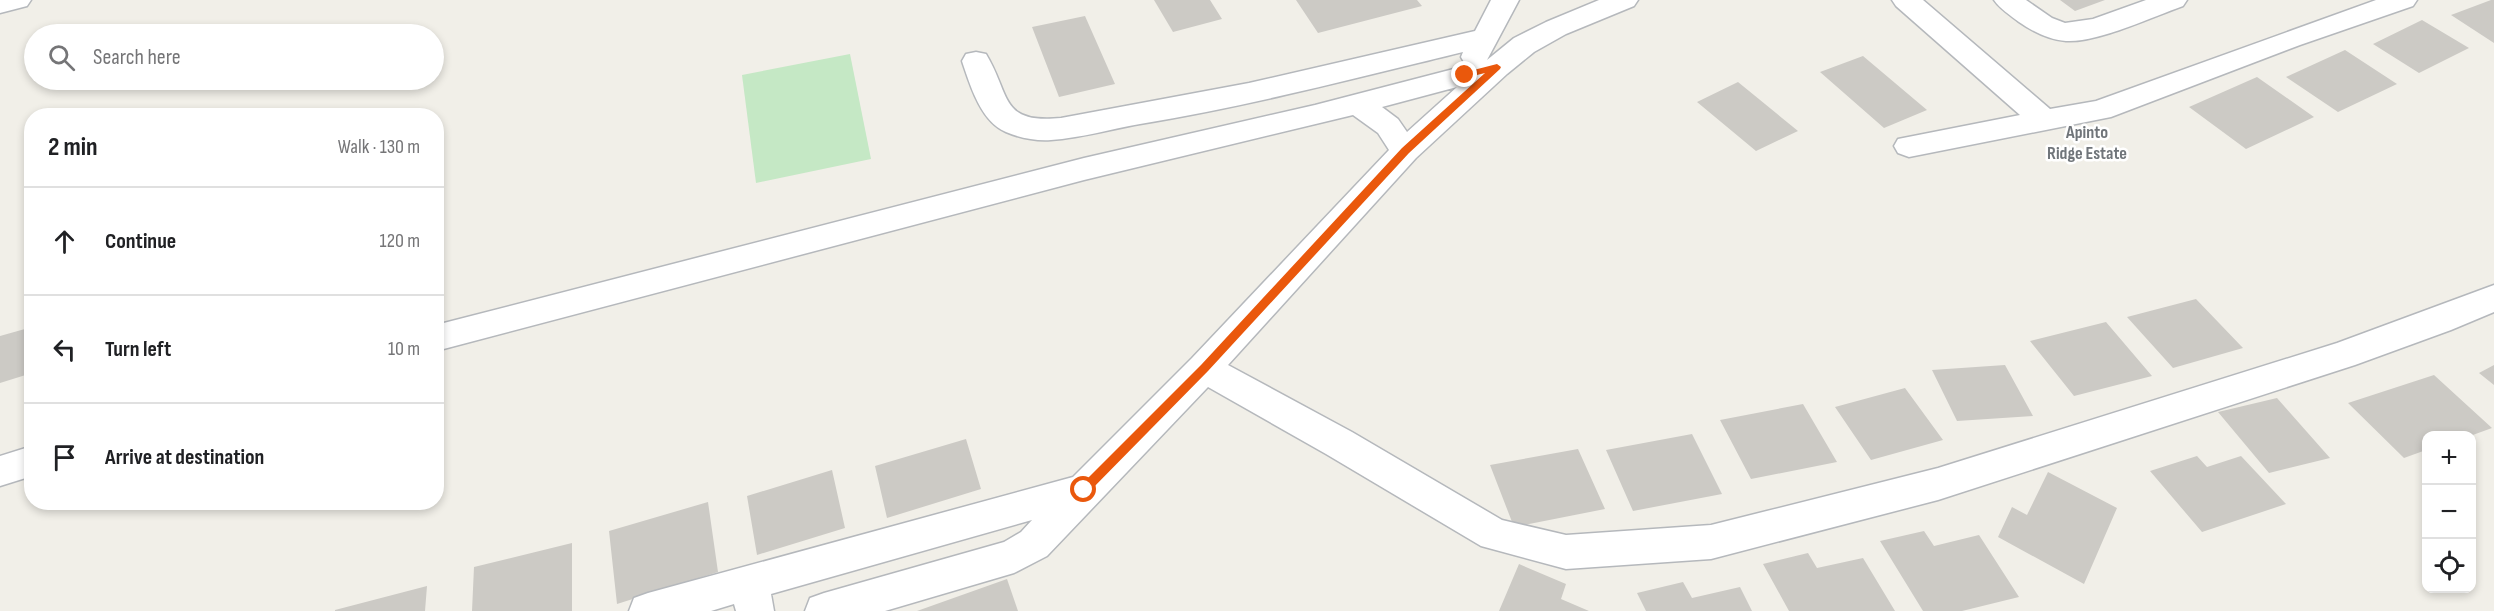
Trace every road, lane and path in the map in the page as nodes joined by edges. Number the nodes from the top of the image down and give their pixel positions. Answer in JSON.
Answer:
{"nodes":[{"id":1,"x":16,"y":0,"type":"edge"},
{"id":2,"x":1505,"y":0,"type":"edge"},
{"id":3,"x":1624,"y":0,"type":"edge"},
{"id":4,"x":1906,"y":0,"type":"edge"},
{"id":5,"x":2008,"y":0,"type":"edge"},
{"id":6,"x":2173,"y":0,"type":"edge"},
{"id":7,"x":2403,"y":0,"type":"edge"},
{"id":8,"x":0,"y":4,"type":"edge"},
{"id":9,"x":1557,"y":14,"type":"edge"},
{"id":10,"x":1482,"y":60,"type":"junction"},
{"id":11,"x":976,"y":62,"type":"dead end"},
{"id":12,"x":1358,"y":104,"type":"junction"},
{"id":13,"x":2045,"y":121,"type":"junction"},
{"id":14,"x":1909,"y":146,"type":"dead end"},
{"id":15,"x":1406,"y":151,"type":"junction"},
{"id":16,"x":2494,"y":298,"type":"edge"},
{"id":17,"x":444,"y":336,"type":"edge"},
{"id":18,"x":1204,"y":368,"type":"junction"},
{"id":19,"x":24,"y":464,"type":"edge"},
{"id":20,"x":0,"y":471,"type":"edge"},
{"id":21,"x":1084,"y":490,"type":"junction"},
{"id":22,"x":752,"y":596,"type":"edge"},
{"id":23,"x":648,"y":611,"type":"edge"},
{"id":24,"x":824,"y":611,"type":"edge"}],
"edges":[{"from":1,"to":8,"type":"street"},
{"from":2,"to":10,"type":"street"},
{"from":3,"to":9,"type":"street"},
{"from":4,"to":13,"type":"street"},
{"from":5,"to":6,"type":"street"},
{"from":7,"to":13,"type":"street"},
{"from":9,"to":10,"type":"street"},
{"from":10,"to":11,"type":"street"},
{"from":10,"to":12,"type":"street"},
{"from":10,"to":15,"type":"street"},
{"from":12,"to":15,"type":"street"},
{"from":12,"to":17,"type":"street"},
{"from":13,"to":14,"type":"street"},
{"from":15,"to":18,"type":"street"},
{"from":16,"to":18,"type":"street"},
{"from":18,"to":21,"type":"street"},
{"from":19,"to":20,"type":"street"},
{"from":21,"to":22,"type":"street"},
{"from":21,"to":24,"type":"street"},
{"from":22,"to":23,"type":"street"}]}
